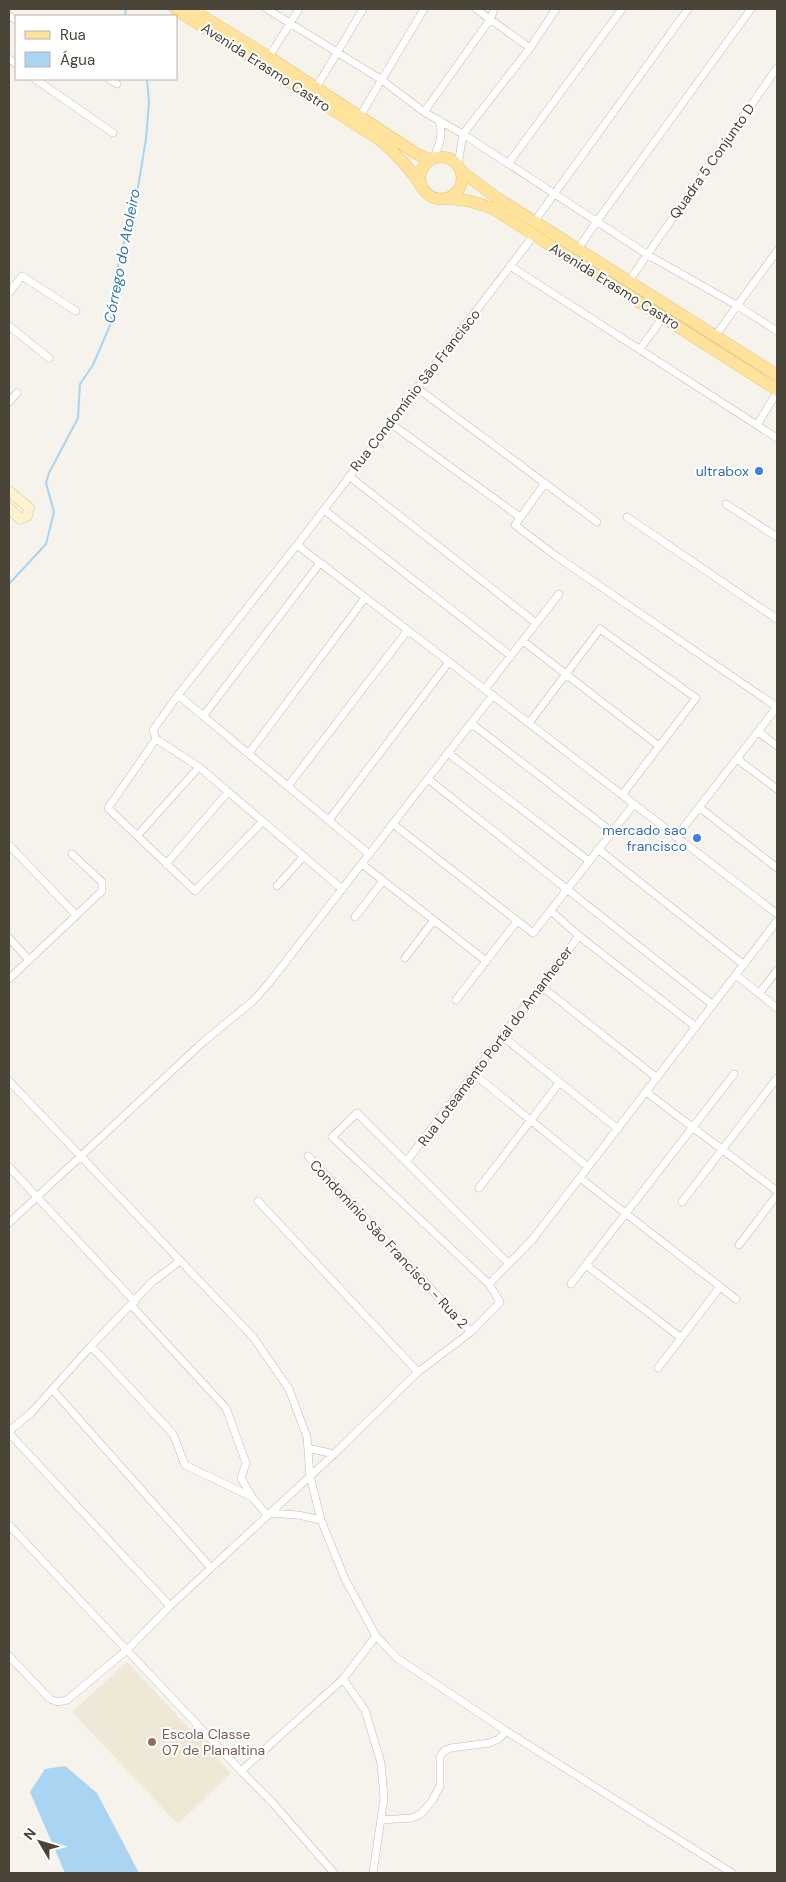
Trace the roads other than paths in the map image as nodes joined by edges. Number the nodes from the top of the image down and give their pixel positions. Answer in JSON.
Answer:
{"nodes":[{"id":1,"x":174,"y":9,"type":"edge"},
{"id":2,"x":191,"y":9,"type":"edge"},
{"id":3,"x":267,"y":9,"type":"edge"},
{"id":4,"x":299,"y":9,"type":"edge"},
{"id":5,"x":363,"y":9,"type":"edge"},
{"id":6,"x":424,"y":9,"type":"edge"},
{"id":7,"x":476,"y":9,"type":"edge"},
{"id":8,"x":494,"y":9,"type":"edge"},
{"id":9,"x":556,"y":9,"type":"edge"},
{"id":10,"x":622,"y":9,"type":"edge"},
{"id":11,"x":688,"y":9,"type":"edge"},
{"id":12,"x":751,"y":9,"type":"edge"},
{"id":13,"x":491,"y":18,"type":"junction"},
{"id":14,"x":290,"y":23,"type":"junction"},
{"id":15,"x":530,"y":48,"type":"junction"},
{"id":16,"x":336,"y":52,"type":"junction"},
{"id":17,"x":269,"y":57,"type":"junction"},
{"id":18,"x":777,"y":68,"type":"edge"},
{"id":19,"x":37,"y":80,"type":"edge"},
{"id":20,"x":111,"y":80,"type":"edge"},
{"id":21,"x":382,"y":80,"type":"junction"},
{"id":22,"x":117,"y":84,"type":"dead end"},
{"id":23,"x":316,"y":88,"type":"junction"},
{"id":24,"x":424,"y":112,"type":"junction"},
{"id":25,"x":360,"y":116,"type":"junction"},
{"id":26,"x":439,"y":120,"type":"junction"},
{"id":27,"x":113,"y":133,"type":"dead end"},
{"id":28,"x":463,"y":134,"type":"junction"},
{"id":29,"x":432,"y":159,"type":"junction"},
{"id":30,"x":508,"y":164,"type":"junction"},
{"id":31,"x":459,"y":168,"type":"junction"},
{"id":32,"x":422,"y":187,"type":"junction"},
{"id":33,"x":555,"y":194,"type":"junction"},
{"id":34,"x":446,"y":198,"type":"junction"},
{"id":35,"x":597,"y":221,"type":"junction"},
{"id":36,"x":534,"y":222,"type":"junction"},
{"id":37,"x":534,"y":235,"type":"junction"},
{"id":38,"x":578,"y":250,"type":"junction"},
{"id":39,"x":777,"y":251,"type":"edge"},
{"id":40,"x":648,"y":255,"type":"junction"},
{"id":41,"x":510,"y":266,"type":"junction"},
{"id":42,"x":629,"y":281,"type":"junction"},
{"id":43,"x":9,"y":293,"type":"edge"},
{"id":44,"x":738,"y":306,"type":"junction"},
{"id":45,"x":76,"y":311,"type":"dead end"},
{"id":46,"x":664,"y":316,"type":"junction"},
{"id":47,"x":9,"y":326,"type":"edge"},
{"id":48,"x":777,"y":331,"type":"edge"},
{"id":49,"x":715,"y":336,"type":"junction"},
{"id":50,"x":640,"y":349,"type":"junction"},
{"id":51,"x":49,"y":358,"type":"dead end"},
{"id":52,"x":777,"y":375,"type":"edge"},
{"id":53,"x":417,"y":388,"type":"junction"},
{"id":54,"x":777,"y":391,"type":"edge"},
{"id":55,"x":17,"y":392,"type":"dead end"},
{"id":56,"x":9,"y":402,"type":"edge"},
{"id":57,"x":390,"y":423,"type":"junction"},
{"id":58,"x":757,"y":425,"type":"junction"},
{"id":59,"x":777,"y":438,"type":"edge"},
{"id":60,"x":349,"y":476,"type":"junction"},
{"id":61,"x":545,"y":483,"type":"junction"},
{"id":62,"x":9,"y":491,"type":"edge"},
{"id":63,"x":726,"y":504,"type":"dead end"},
{"id":64,"x":9,"y":508,"type":"edge"},
{"id":65,"x":324,"y":510,"type":"junction"},
{"id":66,"x":520,"y":517,"type":"junction"},
{"id":67,"x":627,"y":517,"type":"dead end"},
{"id":68,"x":597,"y":522,"type":"dead end"},
{"id":69,"x":777,"y":536,"type":"edge"},
{"id":70,"x":297,"y":545,"type":"junction"},
{"id":71,"x":320,"y":563,"type":"junction"},
{"id":72,"x":558,"y":594,"type":"dead end"},
{"id":73,"x":365,"y":598,"type":"junction"},
{"id":74,"x":777,"y":619,"type":"edge"},
{"id":75,"x":536,"y":623,"type":"junction"},
{"id":76,"x":408,"y":630,"type":"junction"},
{"id":77,"x":523,"y":641,"type":"junction"},
{"id":78,"x":511,"y":656,"type":"junction"},
{"id":79,"x":449,"y":662,"type":"junction"},
{"id":80,"x":566,"y":674,"type":"junction"},
{"id":81,"x":485,"y":690,"type":"junction"},
{"id":82,"x":178,"y":695,"type":"junction"},
{"id":83,"x":492,"y":695,"type":"junction"},
{"id":84,"x":204,"y":715,"type":"junction"},
{"id":85,"x":471,"y":723,"type":"junction"},
{"id":86,"x":529,"y":723,"type":"junction"},
{"id":87,"x":758,"y":732,"type":"junction"},
{"id":88,"x":156,"y":739,"type":"junction"},
{"id":89,"x":659,"y":746,"type":"junction"},
{"id":90,"x":777,"y":746,"type":"edge"},
{"id":91,"x":448,"y":752,"type":"junction"},
{"id":92,"x":248,"y":753,"type":"junction"},
{"id":93,"x":737,"y":759,"type":"junction"},
{"id":94,"x":199,"y":767,"type":"junction"},
{"id":95,"x":428,"y":779,"type":"junction"},
{"id":96,"x":288,"y":786,"type":"junction"},
{"id":97,"x":777,"y":789,"type":"edge"},
{"id":98,"x":228,"y":792,"type":"junction"},
{"id":99,"x":622,"y":795,"type":"junction"},
{"id":100,"x":634,"y":804,"type":"junction"},
{"id":101,"x":699,"y":807,"type":"junction"},
{"id":102,"x":329,"y":820,"type":"junction"},
{"id":103,"x":262,"y":821,"type":"junction"},
{"id":104,"x":393,"y":824,"type":"junction"},
{"id":105,"x":612,"y":832,"type":"junction"},
{"id":106,"x":137,"y":836,"type":"junction"},
{"id":107,"x":676,"y":837,"type":"junction"},
{"id":108,"x":9,"y":846,"type":"edge"},
{"id":109,"x":598,"y":849,"type":"junction"},
{"id":110,"x":72,"y":854,"type":"dead end"},
{"id":111,"x":369,"y":854,"type":"junction"},
{"id":112,"x":304,"y":856,"type":"junction"},
{"id":113,"x":589,"y":861,"type":"junction"},
{"id":114,"x":166,"y":864,"type":"junction"},
{"id":115,"x":362,"y":864,"type":"junction"},
{"id":116,"x":777,"y":868,"type":"edge"},
{"id":117,"x":383,"y":881,"type":"junction"},
{"id":118,"x":277,"y":886,"type":"dead end"},
{"id":119,"x":568,"y":888,"type":"junction"},
{"id":120,"x":342,"y":889,"type":"junction"},
{"id":121,"x":550,"y":911,"type":"junction"},
{"id":122,"x":777,"y":914,"type":"edge"},
{"id":123,"x":76,"y":915,"type":"junction"},
{"id":124,"x":355,"y":917,"type":"dead end"},
{"id":125,"x":434,"y":920,"type":"junction"},
{"id":126,"x":517,"y":921,"type":"junction"},
{"id":127,"x":777,"y":922,"type":"edge"},
{"id":128,"x":579,"y":936,"type":"junction"},
{"id":129,"x":9,"y":938,"type":"edge"},
{"id":130,"x":406,"y":958,"type":"dead end"},
{"id":131,"x":29,"y":960,"type":"junction"},
{"id":132,"x":486,"y":961,"type":"junction"},
{"id":133,"x":744,"y":965,"type":"junction"},
{"id":134,"x":777,"y":970,"type":"edge"},
{"id":135,"x":736,"y":975,"type":"junction"},
{"id":136,"x":9,"y":979,"type":"edge"},
{"id":137,"x":540,"y":986,"type":"junction"},
{"id":138,"x":759,"y":994,"type":"junction"},
{"id":139,"x":456,"y":1000,"type":"dead end"},
{"id":140,"x":713,"y":1005,"type":"junction"},
{"id":141,"x":777,"y":1008,"type":"edge"},
{"id":142,"x":696,"y":1027,"type":"junction"},
{"id":143,"x":502,"y":1036,"type":"junction"},
{"id":144,"x":474,"y":1074,"type":"junction"},
{"id":145,"x":734,"y":1074,"type":"dead end"},
{"id":146,"x":657,"y":1078,"type":"junction"},
{"id":147,"x":777,"y":1078,"type":"edge"},
{"id":148,"x":9,"y":1081,"type":"edge"},
{"id":149,"x":560,"y":1082,"type":"junction"},
{"id":150,"x":646,"y":1092,"type":"junction"},
{"id":151,"x":531,"y":1120,"type":"junction"},
{"id":152,"x":692,"y":1126,"type":"junction"},
{"id":153,"x":618,"y":1129,"type":"junction"},
{"id":154,"x":722,"y":1150,"type":"junction"},
{"id":155,"x":308,"y":1156,"type":"dead end"},
{"id":156,"x":81,"y":1157,"type":"junction"},
{"id":157,"x":406,"y":1162,"type":"junction"},
{"id":158,"x":9,"y":1167,"type":"edge"},
{"id":159,"x":588,"y":1167,"type":"junction"},
{"id":160,"x":580,"y":1178,"type":"junction"},
{"id":161,"x":478,"y":1188,"type":"dead end"},
{"id":162,"x":777,"y":1191,"type":"edge"},
{"id":163,"x":777,"y":1196,"type":"edge"},
{"id":164,"x":37,"y":1197,"type":"junction"},
{"id":165,"x":258,"y":1201,"type":"dead end"},
{"id":166,"x":682,"y":1202,"type":"dead end"},
{"id":167,"x":625,"y":1214,"type":"junction"},
{"id":168,"x":9,"y":1223,"type":"edge"},
{"id":169,"x":739,"y":1245,"type":"dead end"},
{"id":170,"x":180,"y":1261,"type":"junction"},
{"id":171,"x":509,"y":1264,"type":"junction"},
{"id":172,"x":586,"y":1265,"type":"junction"},
{"id":173,"x":489,"y":1284,"type":"junction"},
{"id":174,"x":571,"y":1284,"type":"dead end"},
{"id":175,"x":720,"y":1287,"type":"junction"},
{"id":176,"x":736,"y":1299,"type":"dead end"},
{"id":177,"x":133,"y":1303,"type":"junction"},
{"id":178,"x":471,"y":1332,"type":"junction"},
{"id":179,"x":680,"y":1337,"type":"junction"},
{"id":180,"x":91,"y":1346,"type":"junction"},
{"id":181,"x":658,"y":1368,"type":"dead end"},
{"id":182,"x":418,"y":1372,"type":"junction"},
{"id":183,"x":52,"y":1389,"type":"junction"},
{"id":184,"x":9,"y":1432,"type":"edge"},
{"id":185,"x":308,"y":1448,"type":"junction"},
{"id":186,"x":334,"y":1454,"type":"junction"},
{"id":187,"x":310,"y":1476,"type":"junction"},
{"id":188,"x":252,"y":1497,"type":"junction"},
{"id":189,"x":268,"y":1514,"type":"junction"},
{"id":190,"x":321,"y":1520,"type":"junction"},
{"id":191,"x":9,"y":1525,"type":"edge"},
{"id":192,"x":211,"y":1568,"type":"junction"},
{"id":193,"x":170,"y":1606,"type":"junction"},
{"id":194,"x":376,"y":1636,"type":"junction"},
{"id":195,"x":127,"y":1650,"type":"junction"},
{"id":196,"x":9,"y":1656,"type":"edge"},
{"id":197,"x":344,"y":1680,"type":"junction"},
{"id":198,"x":506,"y":1731,"type":"junction"},
{"id":199,"x":240,"y":1771,"type":"junction"},
{"id":200,"x":380,"y":1820,"type":"junction"},
{"id":201,"x":334,"y":1873,"type":"edge"},
{"id":202,"x":373,"y":1873,"type":"edge"},
{"id":203,"x":732,"y":1873,"type":"edge"}],
"edges":[{"from":1,"to":32,"type":"main road","name":"Avenida Erasmo Castro"},
{"from":2,"to":17,"type":"main road","name":"Avenida Erasmo Castro"},
{"from":3,"to":14,"type":"street"},
{"from":4,"to":14,"type":"street"},
{"from":5,"to":16,"type":"street"},
{"from":6,"to":21,"type":"street"},
{"from":7,"to":13,"type":"street"},
{"from":8,"to":13,"type":"street"},
{"from":9,"to":15,"type":"street"},
{"from":10,"to":30,"type":"street"},
{"from":11,"to":33,"type":"street"},
{"from":12,"to":35,"type":"street"},
{"from":13,"to":15,"type":"street"},
{"from":13,"to":24,"type":"street"},
{"from":14,"to":16,"type":"street"},
{"from":14,"to":17,"type":"street"},
{"from":15,"to":28,"type":"street"},
{"from":16,"to":21,"type":"street"},
{"from":16,"to":23,"type":"street"},
{"from":17,"to":23,"type":"main road","name":"Avenida Erasmo Castro"},
{"from":18,"to":40,"type":"street","name":"Quadra 5 Conjunto D"},
{"from":19,"to":27,"type":"street"},
{"from":20,"to":22,"type":"street"},
{"from":21,"to":24,"type":"street"},
{"from":21,"to":25,"type":"street"},
{"from":23,"to":25,"type":"main road","name":"Avenida Erasmo Castro"},
{"from":24,"to":26,"type":"street"},
{"from":25,"to":29,"type":"main road","name":"Avenida Erasmo Castro"},
{"from":26,"to":28,"type":"street"},
{"from":26,"to":29,"type":"street"},
{"from":28,"to":30,"type":"street"},
{"from":28,"to":31,"type":"street"},
{"from":29,"to":31,"type":"main road"},
{"from":29,"to":32,"type":"main road"},
{"from":30,"to":33,"type":"street"},
{"from":31,"to":34,"type":"main road"},
{"from":31,"to":36,"type":"main road","name":"Avenida Erasmo Castro"},
{"from":32,"to":34,"type":"main road"},
{"from":33,"to":35,"type":"street"},
{"from":33,"to":36,"type":"street"},
{"from":34,"to":37,"type":"main road","name":"Avenida Erasmo Castro"},
{"from":35,"to":38,"type":"street"},
{"from":35,"to":40,"type":"street"},
{"from":36,"to":38,"type":"main road","name":"Avenida Erasmo Castro"},
{"from":37,"to":41,"type":"street","name":"Rua Condomínio São Francisco"},
{"from":37,"to":46,"type":"main road","name":"Avenida Erasmo Castro"},
{"from":38,"to":42,"type":"main road","name":"Avenida Erasmo Castro"},
{"from":39,"to":44,"type":"street"},
{"from":40,"to":42,"type":"street","name":"Quadra 5 Conjunto D"},
{"from":40,"to":44,"type":"street"},
{"from":41,"to":50,"type":"street"},
{"from":41,"to":53,"type":"street","name":"Rua Condomínio São Francisco"},
{"from":42,"to":49,"type":"main road","name":"Avenida Erasmo Castro"},
{"from":43,"to":45,"type":"street"},
{"from":44,"to":48,"type":"street"},
{"from":44,"to":49,"type":"street"},
{"from":46,"to":50,"type":"street"},
{"from":46,"to":54,"type":"main road","name":"Avenida Erasmo Castro"},
{"from":47,"to":51,"type":"street"},
{"from":49,"to":52,"type":"main road","name":"Avenida Erasmo Castro"},
{"from":50,"to":58,"type":"street"},
{"from":53,"to":57,"type":"street","name":"Rua Condomínio São Francisco"},
{"from":53,"to":61,"type":"street"},
{"from":54,"to":58,"type":"street"},
{"from":55,"to":56,"type":"street"},
{"from":57,"to":60,"type":"street","name":"Rua Condomínio São Francisco"},
{"from":57,"to":66,"type":"street"},
{"from":58,"to":59,"type":"street"},
{"from":60,"to":65,"type":"street","name":"Rua Condomínio São Francisco"},
{"from":60,"to":75,"type":"street"},
{"from":61,"to":66,"type":"street"},
{"from":61,"to":68,"type":"street"},
{"from":62,"to":64,"type":"street"},
{"from":63,"to":69,"type":"street"},
{"from":65,"to":70,"type":"street","name":"Rua Condomínio São Francisco"},
{"from":65,"to":78,"type":"street"},
{"from":66,"to":87,"type":"street"},
{"from":67,"to":74,"type":"street"},
{"from":70,"to":71,"type":"street"},
{"from":70,"to":82,"type":"street","name":"Rua Condomínio São Francisco"},
{"from":71,"to":73,"type":"street"},
{"from":71,"to":84,"type":"street"},
{"from":72,"to":75,"type":"street"},
{"from":73,"to":76,"type":"street"},
{"from":73,"to":92,"type":"street"},
{"from":75,"to":77,"type":"street"},
{"from":76,"to":79,"type":"street"},
{"from":76,"to":96,"type":"street"},
{"from":77,"to":78,"type":"street"},
{"from":77,"to":80,"type":"street"},
{"from":78,"to":81,"type":"street"},
{"from":79,"to":81,"type":"street"},
{"from":79,"to":102,"type":"street"},
{"from":80,"to":86,"type":"street"},
{"from":80,"to":89,"type":"street"},
{"from":80,"to":89,"type":"street"},
{"from":81,"to":83,"type":"street"},
{"from":82,"to":84,"type":"street"},
{"from":82,"to":88,"type":"street","name":"Rua Condomínio São Francisco"},
{"from":83,"to":85,"type":"street"},
{"from":83,"to":86,"type":"street"},
{"from":84,"to":92,"type":"street"},
{"from":85,"to":91,"type":"street"},
{"from":85,"to":105,"type":"street"},
{"from":86,"to":99,"type":"street"},
{"from":87,"to":90,"type":"street"},
{"from":87,"to":93,"type":"street"},
{"from":88,"to":94,"type":"street"},
{"from":88,"to":106,"type":"street","name":"Rua Condomínio São Francisco"},
{"from":89,"to":99,"type":"street"},
{"from":91,"to":95,"type":"street"},
{"from":91,"to":113,"type":"street"},
{"from":92,"to":96,"type":"street"},
{"from":93,"to":97,"type":"street"},
{"from":93,"to":101,"type":"street"},
{"from":94,"to":98,"type":"street"},
{"from":94,"to":106,"type":"street"},
{"from":95,"to":104,"type":"street"},
{"from":95,"to":119,"type":"street"},
{"from":96,"to":102,"type":"street"},
{"from":98,"to":103,"type":"street"},
{"from":98,"to":114,"type":"street"},
{"from":99,"to":100,"type":"street"},
{"from":100,"to":105,"type":"street"},
{"from":100,"to":107,"type":"street"},
{"from":101,"to":107,"type":"street"},
{"from":101,"to":116,"type":"street"},
{"from":102,"to":111,"type":"street"},
{"from":103,"to":112,"type":"street"},
{"from":103,"to":114,"type":"street"},
{"from":104,"to":111,"type":"street"},
{"from":104,"to":126,"type":"street"},
{"from":105,"to":109,"type":"street"},
{"from":106,"to":114,"type":"street"},
{"from":107,"to":122,"type":"street"},
{"from":108,"to":123,"type":"street"},
{"from":109,"to":113,"type":"street"},
{"from":109,"to":133,"type":"street"},
{"from":110,"to":123,"type":"street"},
{"from":111,"to":115,"type":"street"},
{"from":112,"to":118,"type":"street"},
{"from":112,"to":120,"type":"street"},
{"from":113,"to":119,"type":"street"},
{"from":115,"to":117,"type":"street"},
{"from":115,"to":120,"type":"street"},
{"from":117,"to":124,"type":"street"},
{"from":117,"to":125,"type":"street"},
{"from":119,"to":121,"type":"street"},
{"from":119,"to":140,"type":"street"},
{"from":120,"to":156,"type":"street"},
{"from":121,"to":126,"type":"street"},
{"from":121,"to":128,"type":"street","name":"Rua Loteamento Portal do Amanhecer"},
{"from":123,"to":131,"type":"street"},
{"from":125,"to":130,"type":"street"},
{"from":125,"to":132,"type":"street"},
{"from":126,"to":132,"type":"street"},
{"from":127,"to":133,"type":"street"},
{"from":128,"to":137,"type":"street","name":"Rua Loteamento Portal do Amanhecer"},
{"from":128,"to":142,"type":"street"},
{"from":129,"to":131,"type":"street"},
{"from":131,"to":136,"type":"street"},
{"from":132,"to":139,"type":"street"},
{"from":133,"to":135,"type":"street"},
{"from":134,"to":138,"type":"street"},
{"from":135,"to":138,"type":"street"},
{"from":135,"to":140,"type":"street"},
{"from":137,"to":143,"type":"street","name":"Rua Loteamento Portal do Amanhecer"},
{"from":137,"to":146,"type":"street"},
{"from":138,"to":141,"type":"street"},
{"from":140,"to":142,"type":"street"},
{"from":142,"to":146,"type":"street"},
{"from":143,"to":144,"type":"street","name":"Rua Loteamento Portal do Amanhecer"},
{"from":143,"to":149,"type":"street"},
{"from":144,"to":151,"type":"street"},
{"from":144,"to":157,"type":"street","name":"Rua Loteamento Portal do Amanhecer"},
{"from":145,"to":152,"type":"street"},
{"from":146,"to":150,"type":"street"},
{"from":147,"to":154,"type":"street"},
{"from":148,"to":156,"type":"street"},
{"from":149,"to":151,"type":"street"},
{"from":149,"to":153,"type":"street"},
{"from":150,"to":152,"type":"street"},
{"from":150,"to":153,"type":"street"},
{"from":151,"to":159,"type":"street"},
{"from":151,"to":161,"type":"street"},
{"from":152,"to":154,"type":"street"},
{"from":152,"to":167,"type":"street"},
{"from":153,"to":159,"type":"street"},
{"from":154,"to":162,"type":"street"},
{"from":154,"to":166,"type":"street"},
{"from":155,"to":178,"type":"street","name":"Condomínio São Francisco - Rua 2"},
{"from":156,"to":164,"type":"street"},
{"from":156,"to":170,"type":"street"},
{"from":157,"to":171,"type":"street"},
{"from":157,"to":173,"type":"street"},
{"from":158,"to":164,"type":"street"},
{"from":159,"to":160,"type":"street"},
{"from":160,"to":167,"type":"street"},
{"from":160,"to":171,"type":"street"},
{"from":163,"to":169,"type":"street"},
{"from":164,"to":168,"type":"street"},
{"from":164,"to":177,"type":"street"},
{"from":165,"to":182,"type":"street"},
{"from":167,"to":172,"type":"street"},
{"from":167,"to":175,"type":"street"},
{"from":170,"to":177,"type":"street"},
{"from":170,"to":185,"type":"street"},
{"from":171,"to":173,"type":"street"},
{"from":172,"to":174,"type":"street"},
{"from":172,"to":179,"type":"street"},
{"from":173,"to":178,"type":"street"},
{"from":175,"to":176,"type":"street"},
{"from":175,"to":179,"type":"street"},
{"from":177,"to":180,"type":"street"},
{"from":177,"to":188,"type":"street"},
{"from":178,"to":182,"type":"street"},
{"from":179,"to":181,"type":"street"},
{"from":180,"to":183,"type":"street"},
{"from":180,"to":188,"type":"street"},
{"from":182,"to":186,"type":"street"},
{"from":183,"to":184,"type":"street"},
{"from":183,"to":192,"type":"street"},
{"from":184,"to":193,"type":"street"},
{"from":185,"to":186,"type":"street"},
{"from":185,"to":187,"type":"street"},
{"from":186,"to":187,"type":"street"},
{"from":187,"to":189,"type":"street"},
{"from":187,"to":190,"type":"street"},
{"from":188,"to":189,"type":"street"},
{"from":189,"to":190,"type":"street"},
{"from":189,"to":192,"type":"street"},
{"from":190,"to":194,"type":"street"},
{"from":191,"to":195,"type":"street"},
{"from":192,"to":193,"type":"street"},
{"from":193,"to":195,"type":"street"},
{"from":194,"to":197,"type":"street"},
{"from":194,"to":198,"type":"street"},
{"from":195,"to":196,"type":"street"},
{"from":195,"to":199,"type":"street"},
{"from":197,"to":199,"type":"street"},
{"from":197,"to":200,"type":"street"},
{"from":198,"to":200,"type":"street"},
{"from":198,"to":203,"type":"street"},
{"from":199,"to":201,"type":"street"},
{"from":200,"to":202,"type":"street"}]}
